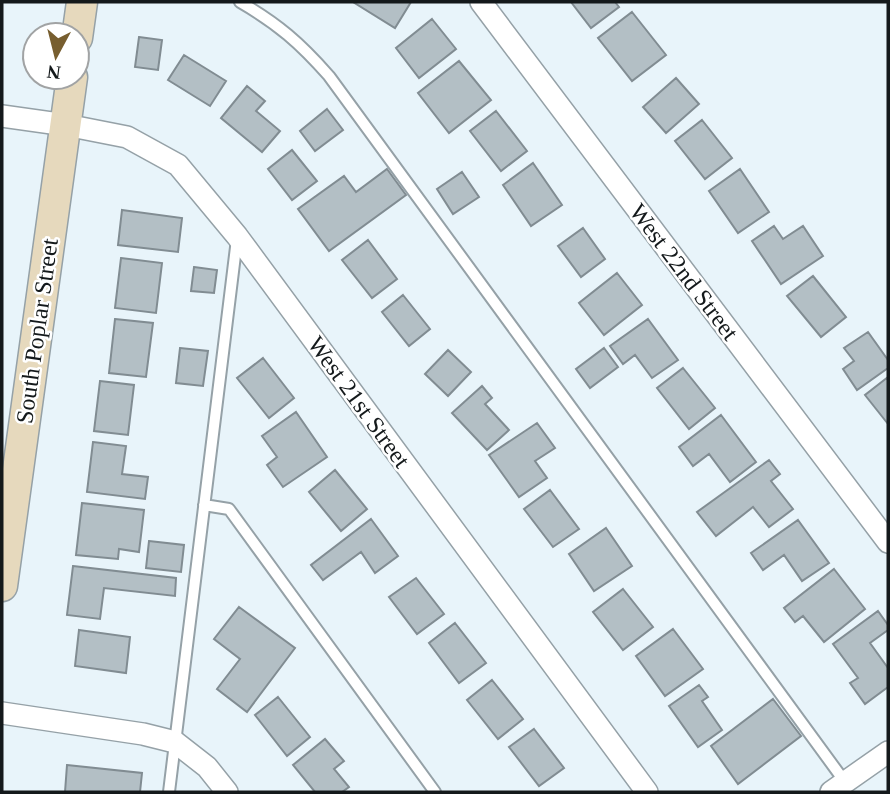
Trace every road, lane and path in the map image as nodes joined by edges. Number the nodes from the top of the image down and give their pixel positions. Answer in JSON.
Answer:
{"nodes":[{"id":1,"x":82,"y":2,"type":"edge"},
{"id":2,"x":240,"y":2,"type":"edge"},
{"id":3,"x":481,"y":2,"type":"edge"},
{"id":4,"x":79,"y":21,"type":"edge"},
{"id":5,"x":70,"y":91,"type":"edge"},
{"id":6,"x":2,"y":116,"type":"edge"},
{"id":7,"x":66,"y":125,"type":"junction"},
{"id":8,"x":237,"y":236,"type":"junction"},
{"id":9,"x":204,"y":505,"type":"junction"},
{"id":10,"x":888,"y":542,"type":"edge"},
{"id":11,"x":2,"y":586,"type":"edge"},
{"id":12,"x":2,"y":713,"type":"edge"},
{"id":13,"x":175,"y":743,"type":"junction"},
{"id":14,"x":888,"y":752,"type":"edge"},
{"id":15,"x":838,"y":787,"type":"edge"},
{"id":16,"x":169,"y":792,"type":"edge"},
{"id":17,"x":226,"y":792,"type":"edge"},
{"id":18,"x":435,"y":792,"type":"edge"},
{"id":19,"x":647,"y":792,"type":"edge"}],
"edges":[{"from":1,"to":4,"type":"main road"},
{"from":2,"to":15,"type":"lane"},
{"from":3,"to":10,"type":"street","name":"West 22nd Street"},
{"from":5,"to":7,"type":"main road","name":"South Poplar Street"},
{"from":6,"to":7,"type":"street","name":"West 21st Street"},
{"from":7,"to":8,"type":"street","name":"West 21st Street"},
{"from":7,"to":11,"type":"main road","name":"South Poplar Street"},
{"from":8,"to":9,"type":"lane"},
{"from":8,"to":19,"type":"street","name":"West 21st Street"},
{"from":9,"to":13,"type":"lane"},
{"from":9,"to":18,"type":"lane"},
{"from":12,"to":13,"type":"street"},
{"from":13,"to":16,"type":"lane"},
{"from":13,"to":17,"type":"street"},
{"from":14,"to":15,"type":"street"}]}
